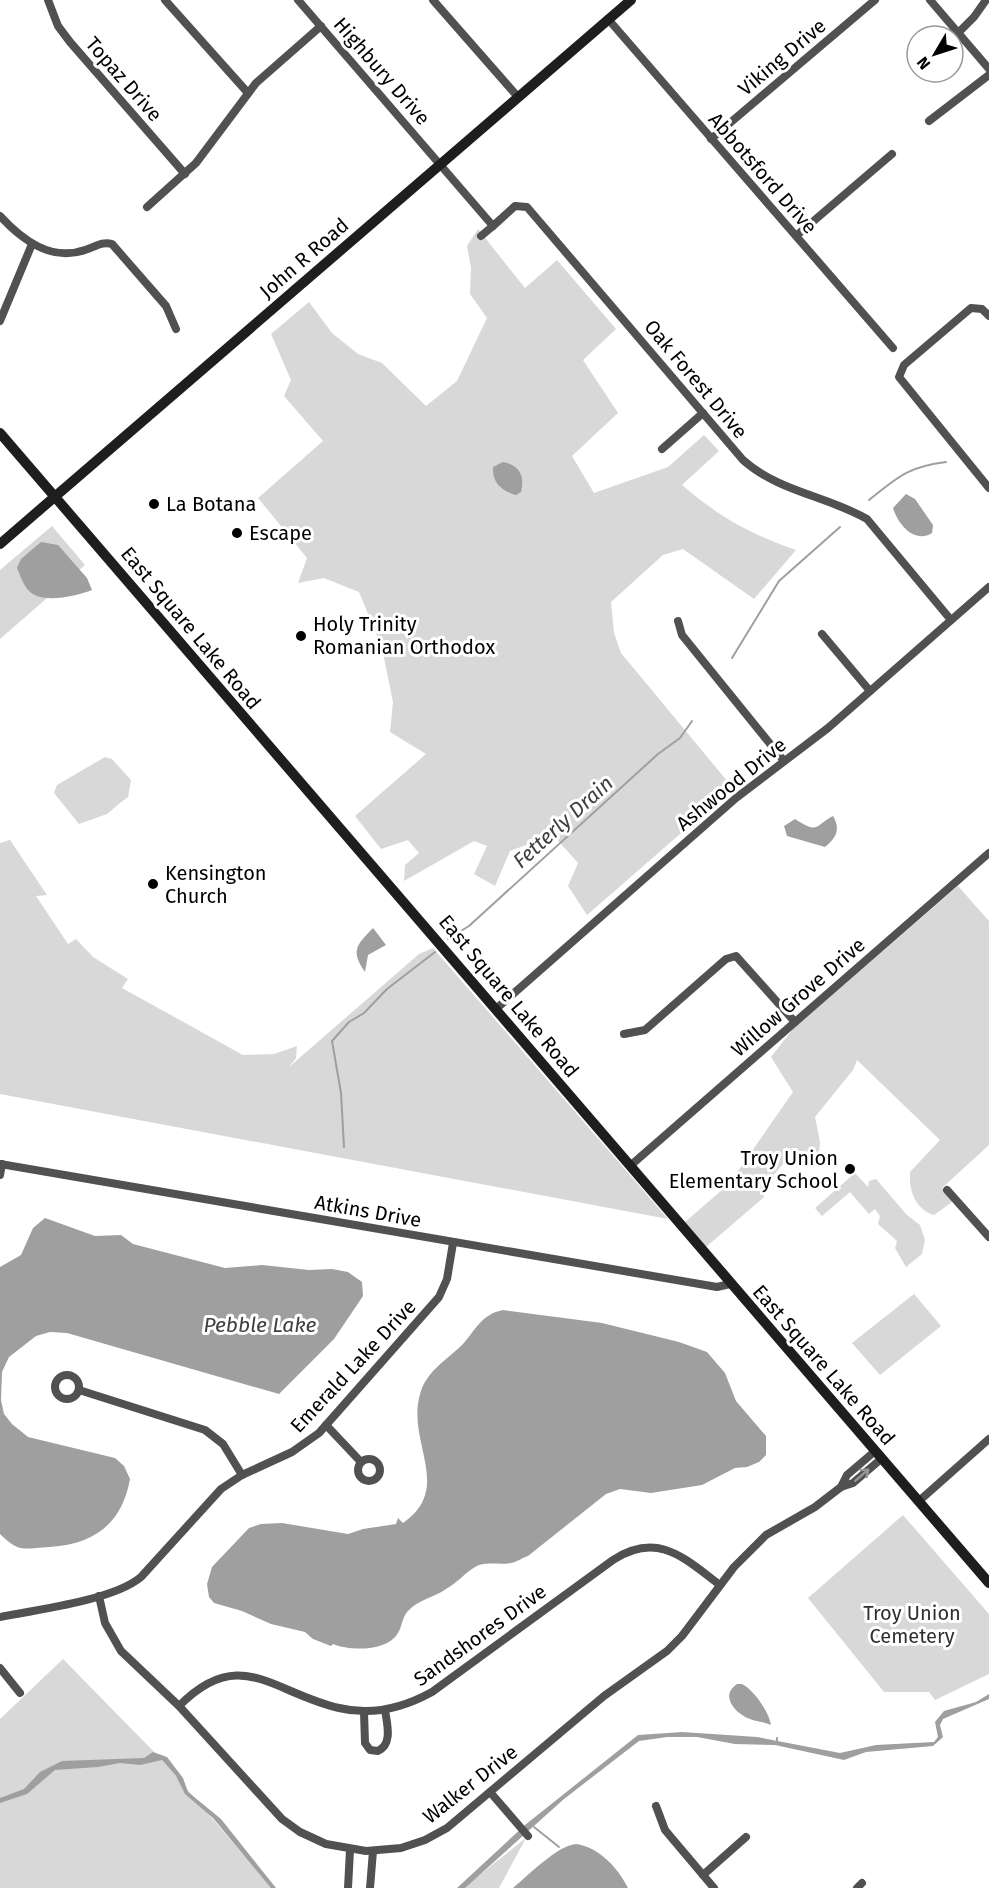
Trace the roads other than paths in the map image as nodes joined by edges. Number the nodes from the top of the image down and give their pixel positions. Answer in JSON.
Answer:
{"nodes":[{"id":1,"x":48,"y":0,"type":"edge"},
{"id":2,"x":165,"y":0,"type":"edge"},
{"id":3,"x":298,"y":0,"type":"edge"},
{"id":4,"x":433,"y":0,"type":"edge"},
{"id":5,"x":631,"y":0,"type":"edge"},
{"id":6,"x":875,"y":0,"type":"edge"},
{"id":7,"x":930,"y":0,"type":"edge"},
{"id":8,"x":986,"y":0,"type":"edge"},
{"id":9,"x":608,"y":20,"type":"junction"},
{"id":10,"x":950,"y":24,"type":"edge"},
{"id":11,"x":321,"y":26,"type":"junction"},
{"id":12,"x":965,"y":26,"type":"edge"},
{"id":13,"x":965,"y":41,"type":"edge"},
{"id":14,"x":989,"y":69,"type":"edge"},
{"id":15,"x":989,"y":75,"type":"edge"},
{"id":16,"x":248,"y":93,"type":"junction"},
{"id":17,"x":518,"y":97,"type":"junction"},
{"id":18,"x":930,"y":121,"type":"dead end"},
{"id":19,"x":711,"y":139,"type":"junction"},
{"id":20,"x":892,"y":154,"type":"dead end"},
{"id":21,"x":440,"y":164,"type":"junction"},
{"id":22,"x":185,"y":174,"type":"junction"},
{"id":23,"x":147,"y":207,"type":"dead end"},
{"id":24,"x":0,"y":216,"type":"edge"},
{"id":25,"x":493,"y":226,"type":"junction"},
{"id":26,"x":481,"y":236,"type":"dead end"},
{"id":27,"x":796,"y":236,"type":"junction"},
{"id":28,"x":32,"y":244,"type":"junction"},
{"id":29,"x":989,"y":316,"type":"edge"},
{"id":30,"x":0,"y":321,"type":"edge"},
{"id":31,"x":176,"y":329,"type":"dead end"},
{"id":32,"x":893,"y":348,"type":"dead end"},
{"id":33,"x":703,"y":413,"type":"junction"},
{"id":34,"x":0,"y":433,"type":"edge"},
{"id":35,"x":662,"y":449,"type":"dead end"},
{"id":36,"x":989,"y":488,"type":"edge"},
{"id":37,"x":54,"y":497,"type":"junction"},
{"id":38,"x":0,"y":544,"type":"edge"},
{"id":39,"x":989,"y":587,"type":"edge"},
{"id":40,"x":951,"y":620,"type":"junction"},
{"id":41,"x":678,"y":621,"type":"dead end"},
{"id":42,"x":822,"y":634,"type":"dead end"},
{"id":43,"x":870,"y":691,"type":"junction"},
{"id":44,"x":784,"y":761,"type":"junction"},
{"id":45,"x":989,"y":853,"type":"edge"},
{"id":46,"x":496,"y":1009,"type":"junction"},
{"id":47,"x":795,"y":1022,"type":"junction"},
{"id":48,"x":624,"y":1034,"type":"dead end"},
{"id":49,"x":1,"y":1164,"type":"edge"},
{"id":50,"x":630,"y":1167,"type":"junction"},
{"id":51,"x":0,"y":1176,"type":"edge"},
{"id":52,"x":947,"y":1190,"type":"dead end"},
{"id":53,"x":989,"y":1237,"type":"edge"},
{"id":54,"x":453,"y":1243,"type":"junction"},
{"id":55,"x":730,"y":1284,"type":"junction"},
{"id":56,"x":79,"y":1390,"type":"dead end"},
{"id":57,"x":326,"y":1425,"type":"junction"},
{"id":58,"x":989,"y":1439,"type":"edge"},
{"id":59,"x":878,"y":1455,"type":"junction"},
{"id":60,"x":361,"y":1462,"type":"dead end"},
{"id":61,"x":242,"y":1475,"type":"junction"},
{"id":62,"x":919,"y":1501,"type":"junction"},
{"id":63,"x":989,"y":1583,"type":"edge"},
{"id":64,"x":720,"y":1585,"type":"junction"},
{"id":65,"x":99,"y":1596,"type":"junction"},
{"id":66,"x":0,"y":1617,"type":"edge"},
{"id":67,"x":0,"y":1668,"type":"edge"},
{"id":68,"x":20,"y":1693,"type":"dead end"},
{"id":69,"x":179,"y":1706,"type":"junction"},
{"id":70,"x":385,"y":1710,"type":"junction"},
{"id":71,"x":364,"y":1712,"type":"junction"},
{"id":72,"x":490,"y":1792,"type":"junction"},
{"id":73,"x":656,"y":1806,"type":"dead end"},
{"id":74,"x":528,"y":1836,"type":"dead end"},
{"id":75,"x":746,"y":1838,"type":"dead end"},
{"id":76,"x":350,"y":1850,"type":"junction"},
{"id":77,"x":372,"y":1851,"type":"junction"},
{"id":78,"x":703,"y":1875,"type":"junction"},
{"id":79,"x":348,"y":1888,"type":"edge"},
{"id":80,"x":370,"y":1888,"type":"edge"},
{"id":81,"x":714,"y":1888,"type":"edge"}],
"edges":[{"from":1,"to":22,"type":"street","name":"Topaz Drive"},
{"from":2,"to":16,"type":"street"},
{"from":3,"to":11,"type":"street","name":"Highbury Drive"},
{"from":4,"to":17,"type":"street"},
{"from":5,"to":9,"type":"main road","name":"John R Road"},
{"from":6,"to":19,"type":"street","name":"Viking Drive"},
{"from":7,"to":10,"type":"street"},
{"from":8,"to":12,"type":"street"},
{"from":9,"to":17,"type":"main road","name":"John R Road"},
{"from":9,"to":19,"type":"street","name":"Abbotsford Drive"},
{"from":11,"to":16,"type":"street"},
{"from":11,"to":21,"type":"street","name":"Highbury Drive"},
{"from":13,"to":14,"type":"street"},
{"from":15,"to":18,"type":"street"},
{"from":16,"to":22,"type":"street"},
{"from":17,"to":21,"type":"main road","name":"John R Road"},
{"from":19,"to":27,"type":"street","name":"Abbotsford Drive"},
{"from":20,"to":27,"type":"street"},
{"from":21,"to":25,"type":"street"},
{"from":21,"to":37,"type":"main road","name":"John R Road"},
{"from":22,"to":23,"type":"street"},
{"from":24,"to":28,"type":"street"},
{"from":25,"to":26,"type":"street","name":"Oak Forest Drive"},
{"from":25,"to":33,"type":"street","name":"Oak Forest Drive"},
{"from":27,"to":32,"type":"street","name":"Abbotsford Drive"},
{"from":28,"to":30,"type":"street"},
{"from":28,"to":31,"type":"street"},
{"from":29,"to":36,"type":"street"},
{"from":33,"to":35,"type":"street"},
{"from":33,"to":40,"type":"street","name":"Oak Forest Drive"},
{"from":34,"to":37,"type":"main road","name":"East Square Lake Road"},
{"from":37,"to":38,"type":"main road","name":"John R Road"},
{"from":37,"to":46,"type":"main road","name":"East Square Lake Road"},
{"from":39,"to":40,"type":"street","name":"Ashwood Drive"},
{"from":40,"to":43,"type":"street","name":"Ashwood Drive"},
{"from":41,"to":44,"type":"street"},
{"from":42,"to":43,"type":"street"},
{"from":43,"to":44,"type":"street","name":"Ashwood Drive"},
{"from":44,"to":46,"type":"street","name":"Ashwood Drive"},
{"from":45,"to":47,"type":"street","name":"Willow Grove Drive"},
{"from":46,"to":50,"type":"main road","name":"East Square Lake Road"},
{"from":47,"to":48,"type":"street"},
{"from":47,"to":50,"type":"street","name":"Willow Grove Drive"},
{"from":49,"to":51,"type":"street"},
{"from":49,"to":54,"type":"street","name":"Atkins Drive"},
{"from":50,"to":55,"type":"main road","name":"East Square Lake Road"},
{"from":52,"to":53,"type":"street"},
{"from":54,"to":55,"type":"street","name":"Atkins Drive"},
{"from":54,"to":57,"type":"street","name":"Emerald Lake Drive"},
{"from":55,"to":59,"type":"main road","name":"East Square Lake Road"},
{"from":56,"to":61,"type":"street"},
{"from":57,"to":60,"type":"street"},
{"from":57,"to":61,"type":"street","name":"Emerald Lake Drive"},
{"from":58,"to":62,"type":"street"},
{"from":59,"to":62,"type":"main road","name":"East Square Lake Road"},
{"from":59,"to":64,"type":"street","name":"Walker Drive"},
{"from":61,"to":65,"type":"street","name":"Emerald Lake Drive"},
{"from":62,"to":63,"type":"main road","name":"East Square Lake Road"},
{"from":64,"to":70,"type":"street","name":"Sandshores Drive"},
{"from":64,"to":72,"type":"street","name":"Walker Drive"},
{"from":65,"to":66,"type":"street","name":"Emerald Lake Drive"},
{"from":65,"to":69,"type":"street","name":"Walker Drive"},
{"from":67,"to":68,"type":"street"},
{"from":69,"to":71,"type":"street","name":"Sandshores Drive"},
{"from":69,"to":76,"type":"street","name":"Walker Drive"},
{"from":70,"to":71,"type":"street","name":"Sandshores Drive"},
{"from":70,"to":71,"type":"street"},
{"from":72,"to":74,"type":"street"},
{"from":72,"to":77,"type":"street","name":"Walker Drive"},
{"from":73,"to":78,"type":"street"},
{"from":75,"to":78,"type":"street"},
{"from":76,"to":77,"type":"street","name":"Walker Drive"},
{"from":76,"to":79,"type":"street"},
{"from":77,"to":80,"type":"street"},
{"from":78,"to":81,"type":"street"}]}
